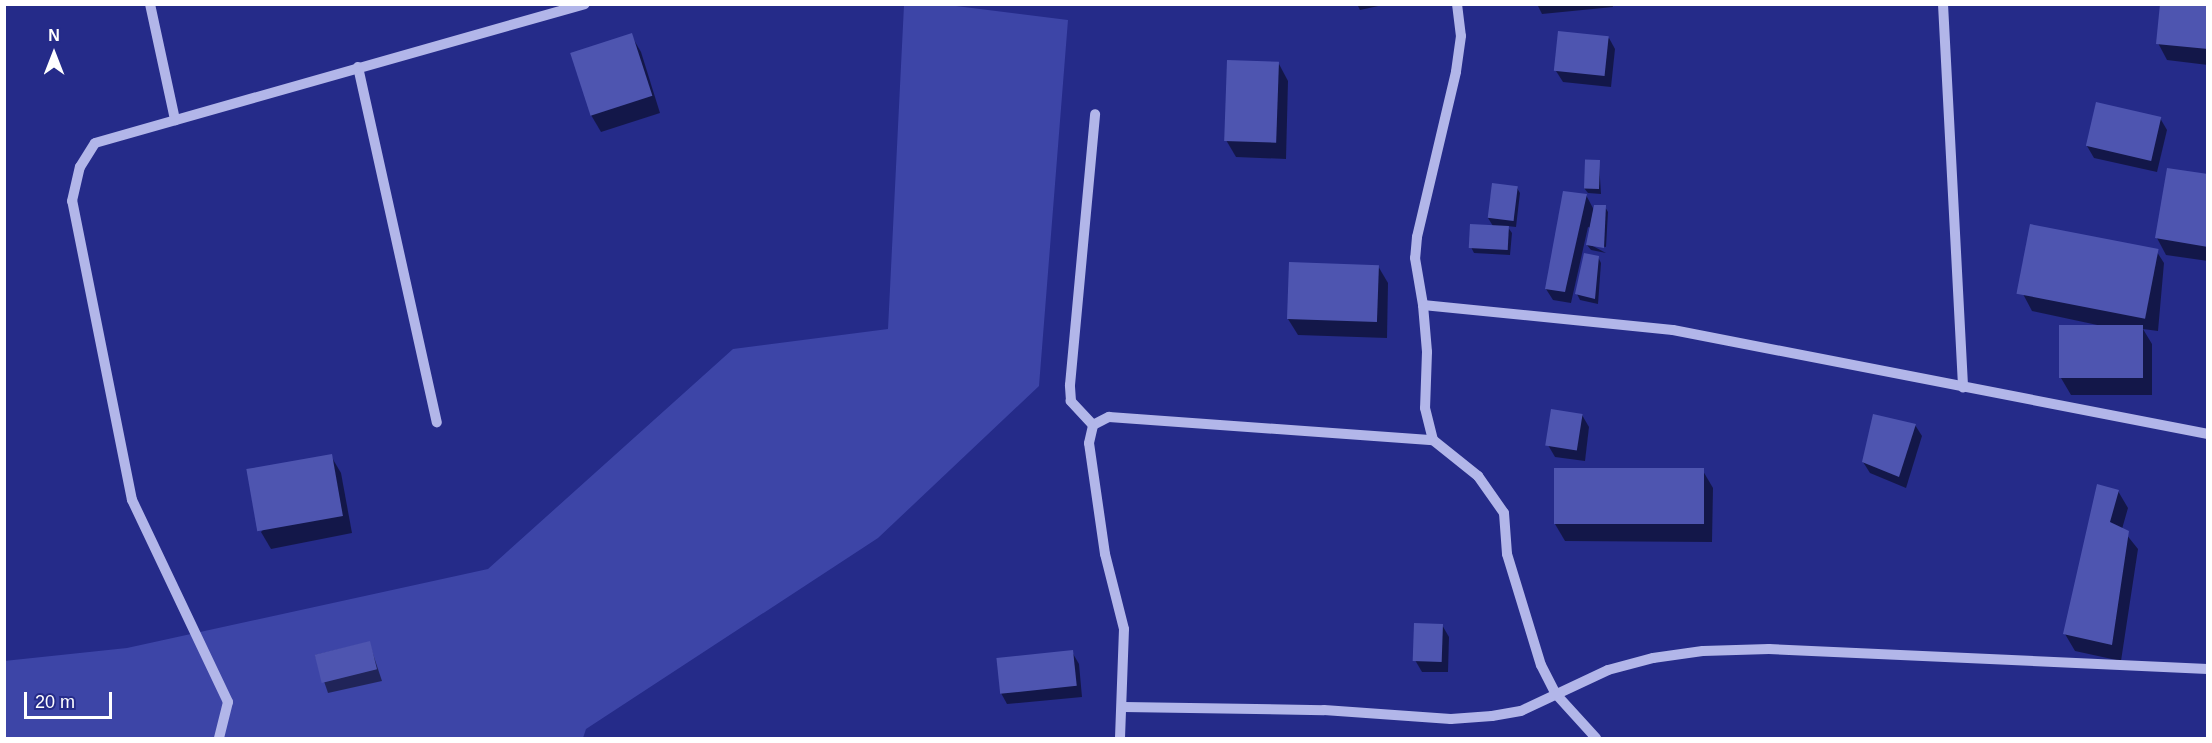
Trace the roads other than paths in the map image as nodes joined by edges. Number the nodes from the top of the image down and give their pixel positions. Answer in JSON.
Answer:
{"nodes":[{"id":1,"x":150,"y":4,"type":"edge"},
{"id":2,"x":585,"y":4,"type":"edge"},
{"id":3,"x":1457,"y":4,"type":"edge"},
{"id":4,"x":1943,"y":4,"type":"edge"},
{"id":5,"x":562,"y":8,"type":"edge"},
{"id":6,"x":358,"y":67,"type":"junction"},
{"id":7,"x":1095,"y":114,"type":"dead end"},
{"id":8,"x":175,"y":120,"type":"junction"},
{"id":9,"x":1423,"y":305,"type":"junction"},
{"id":10,"x":1964,"y":387,"type":"junction"},
{"id":11,"x":437,"y":422,"type":"dead end"},
{"id":12,"x":1093,"y":425,"type":"junction"},
{"id":13,"x":2208,"y":434,"type":"edge"},
{"id":14,"x":1433,"y":440,"type":"junction"},
{"id":15,"x":2208,"y":669,"type":"edge"},
{"id":16,"x":1555,"y":693,"type":"junction"},
{"id":17,"x":1124,"y":707,"type":"junction"},
{"id":18,"x":219,"y":738,"type":"edge"},
{"id":19,"x":1120,"y":738,"type":"edge"},
{"id":20,"x":1596,"y":738,"type":"edge"}],
"edges":[{"from":1,"to":8,"type":"street"},
{"from":2,"to":5,"type":"street"},
{"from":3,"to":9,"type":"street"},
{"from":4,"to":10,"type":"street"},
{"from":5,"to":6,"type":"street"},
{"from":6,"to":8,"type":"street"},
{"from":6,"to":11,"type":"street"},
{"from":7,"to":12,"type":"street"},
{"from":8,"to":18,"type":"street"},
{"from":9,"to":10,"type":"street"},
{"from":9,"to":14,"type":"street"},
{"from":10,"to":13,"type":"street"},
{"from":12,"to":14,"type":"street"},
{"from":12,"to":17,"type":"street"},
{"from":14,"to":16,"type":"street"},
{"from":15,"to":16,"type":"street"},
{"from":16,"to":17,"type":"street"},
{"from":16,"to":20,"type":"street"},
{"from":17,"to":19,"type":"street"}]}
